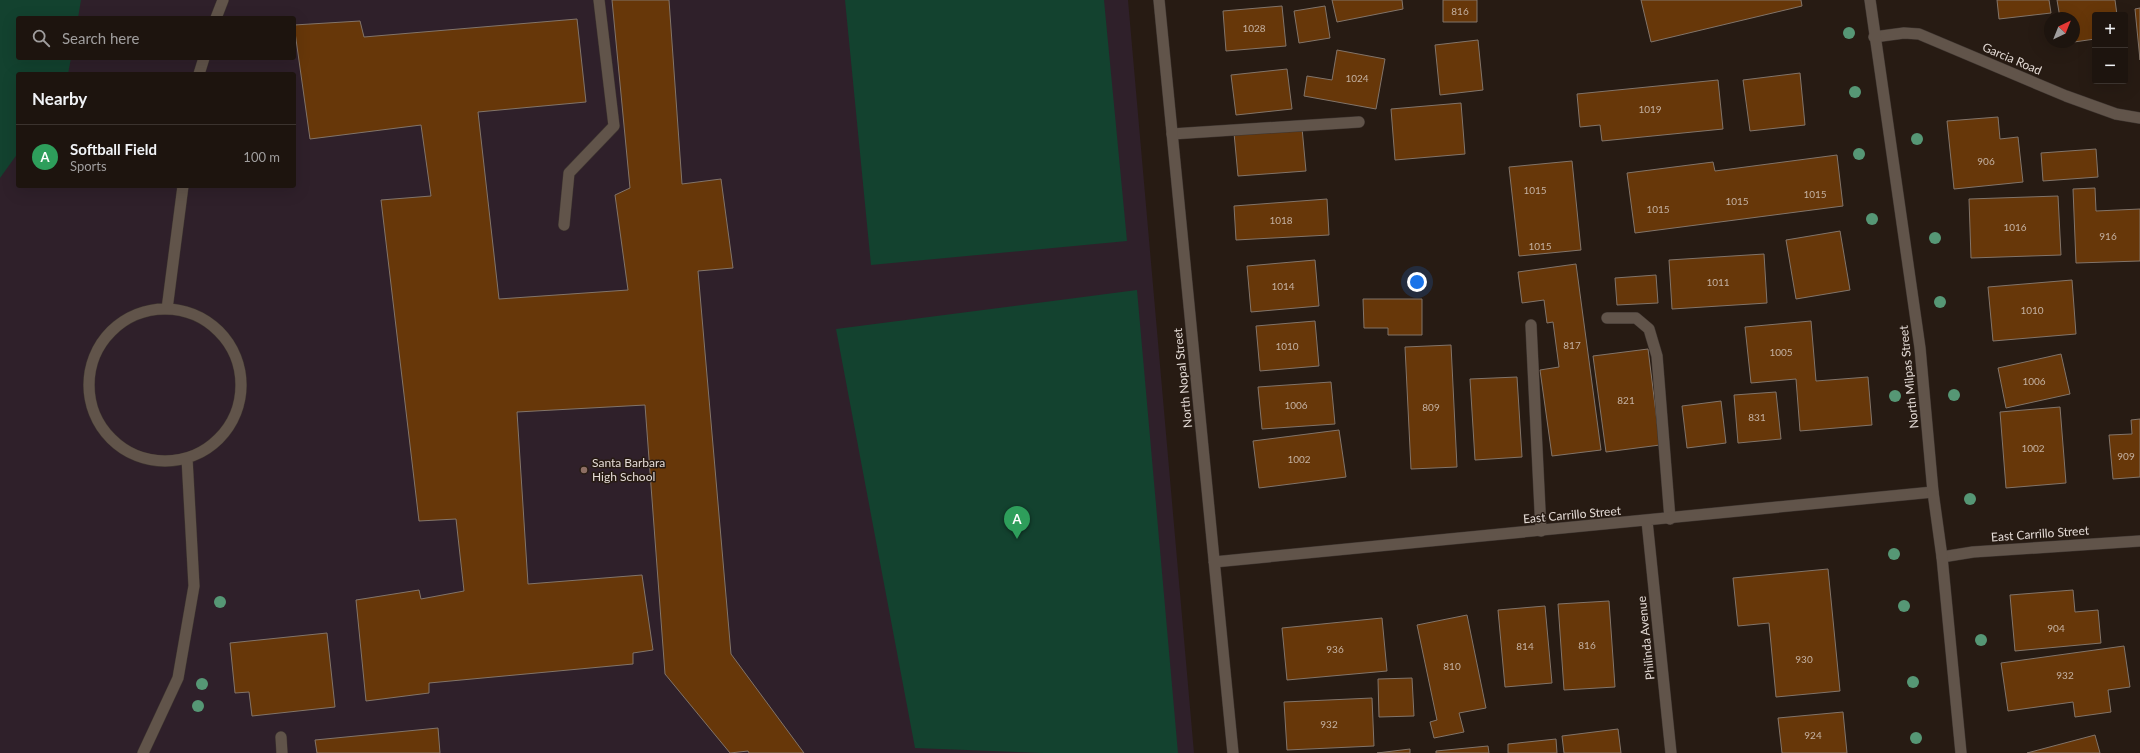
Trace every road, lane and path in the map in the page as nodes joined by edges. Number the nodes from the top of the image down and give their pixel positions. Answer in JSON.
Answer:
{"nodes":[{"id":1,"x":223,"y":0,"type":"edge"},
{"id":2,"x":599,"y":0,"type":"edge"},
{"id":3,"x":1159,"y":0,"type":"edge"},
{"id":4,"x":1870,"y":0,"type":"edge"},
{"id":5,"x":217,"y":16,"type":"edge"},
{"id":6,"x":1874,"y":37,"type":"junction"},
{"id":7,"x":203,"y":60,"type":"edge"},
{"id":8,"x":200,"y":72,"type":"edge"},
{"id":9,"x":2140,"y":118,"type":"edge"},
{"id":10,"x":1358,"y":122,"type":"dead end"},
{"id":11,"x":1172,"y":134,"type":"junction"},
{"id":12,"x":183,"y":188,"type":"edge"},
{"id":13,"x":564,"y":225,"type":"dead end"},
{"id":14,"x":166,"y":309,"type":"junction"},
{"id":15,"x":1607,"y":318,"type":"dead end"},
{"id":16,"x":1531,"y":325,"type":"dead end"},
{"id":17,"x":187,"y":458,"type":"junction"},
{"id":18,"x":1933,"y":492,"type":"junction"},
{"id":19,"x":1670,"y":519,"type":"junction"},
{"id":20,"x":1647,"y":521,"type":"junction"},
{"id":21,"x":1541,"y":531,"type":"junction"},
{"id":22,"x":2140,"y":541,"type":"edge"},
{"id":23,"x":1942,"y":557,"type":"junction"},
{"id":24,"x":1214,"y":562,"type":"junction"},
{"id":25,"x":281,"y":737,"type":"dead end"},
{"id":26,"x":143,"y":753,"type":"edge"},
{"id":27,"x":282,"y":753,"type":"edge"},
{"id":28,"x":1233,"y":753,"type":"edge"},
{"id":29,"x":1671,"y":753,"type":"edge"},
{"id":30,"x":1961,"y":753,"type":"edge"}],
"edges":[{"from":1,"to":5,"type":"street"},
{"from":2,"to":13,"type":"street"},
{"from":3,"to":11,"type":"street","name":"North Nopal Street"},
{"from":4,"to":6,"type":"street","name":"North Milpas Street"},
{"from":6,"to":9,"type":"street","name":"Garcia Road"},
{"from":6,"to":18,"type":"street","name":"North Milpas Street"},
{"from":7,"to":8,"type":"street"},
{"from":10,"to":11,"type":"street"},
{"from":11,"to":24,"type":"street","name":"North Nopal Street"},
{"from":12,"to":14,"type":"street"},
{"from":14,"to":17,"type":"street"},
{"from":14,"to":17,"type":"street"},
{"from":15,"to":19,"type":"street"},
{"from":16,"to":21,"type":"street"},
{"from":17,"to":26,"type":"street"},
{"from":18,"to":19,"type":"street","name":"East Carrillo Street"},
{"from":18,"to":23,"type":"street","name":"North Milpas Street"},
{"from":19,"to":20,"type":"street","name":"East Carrillo Street"},
{"from":20,"to":21,"type":"street","name":"East Carrillo Street"},
{"from":20,"to":29,"type":"street","name":"Philinda Avenue"},
{"from":21,"to":24,"type":"street","name":"East Carrillo Street"},
{"from":22,"to":23,"type":"street","name":"East Carrillo Street"},
{"from":23,"to":30,"type":"street","name":"North Milpas Street"},
{"from":24,"to":28,"type":"street","name":"North Nopal Street"},
{"from":25,"to":27,"type":"street"}]}
